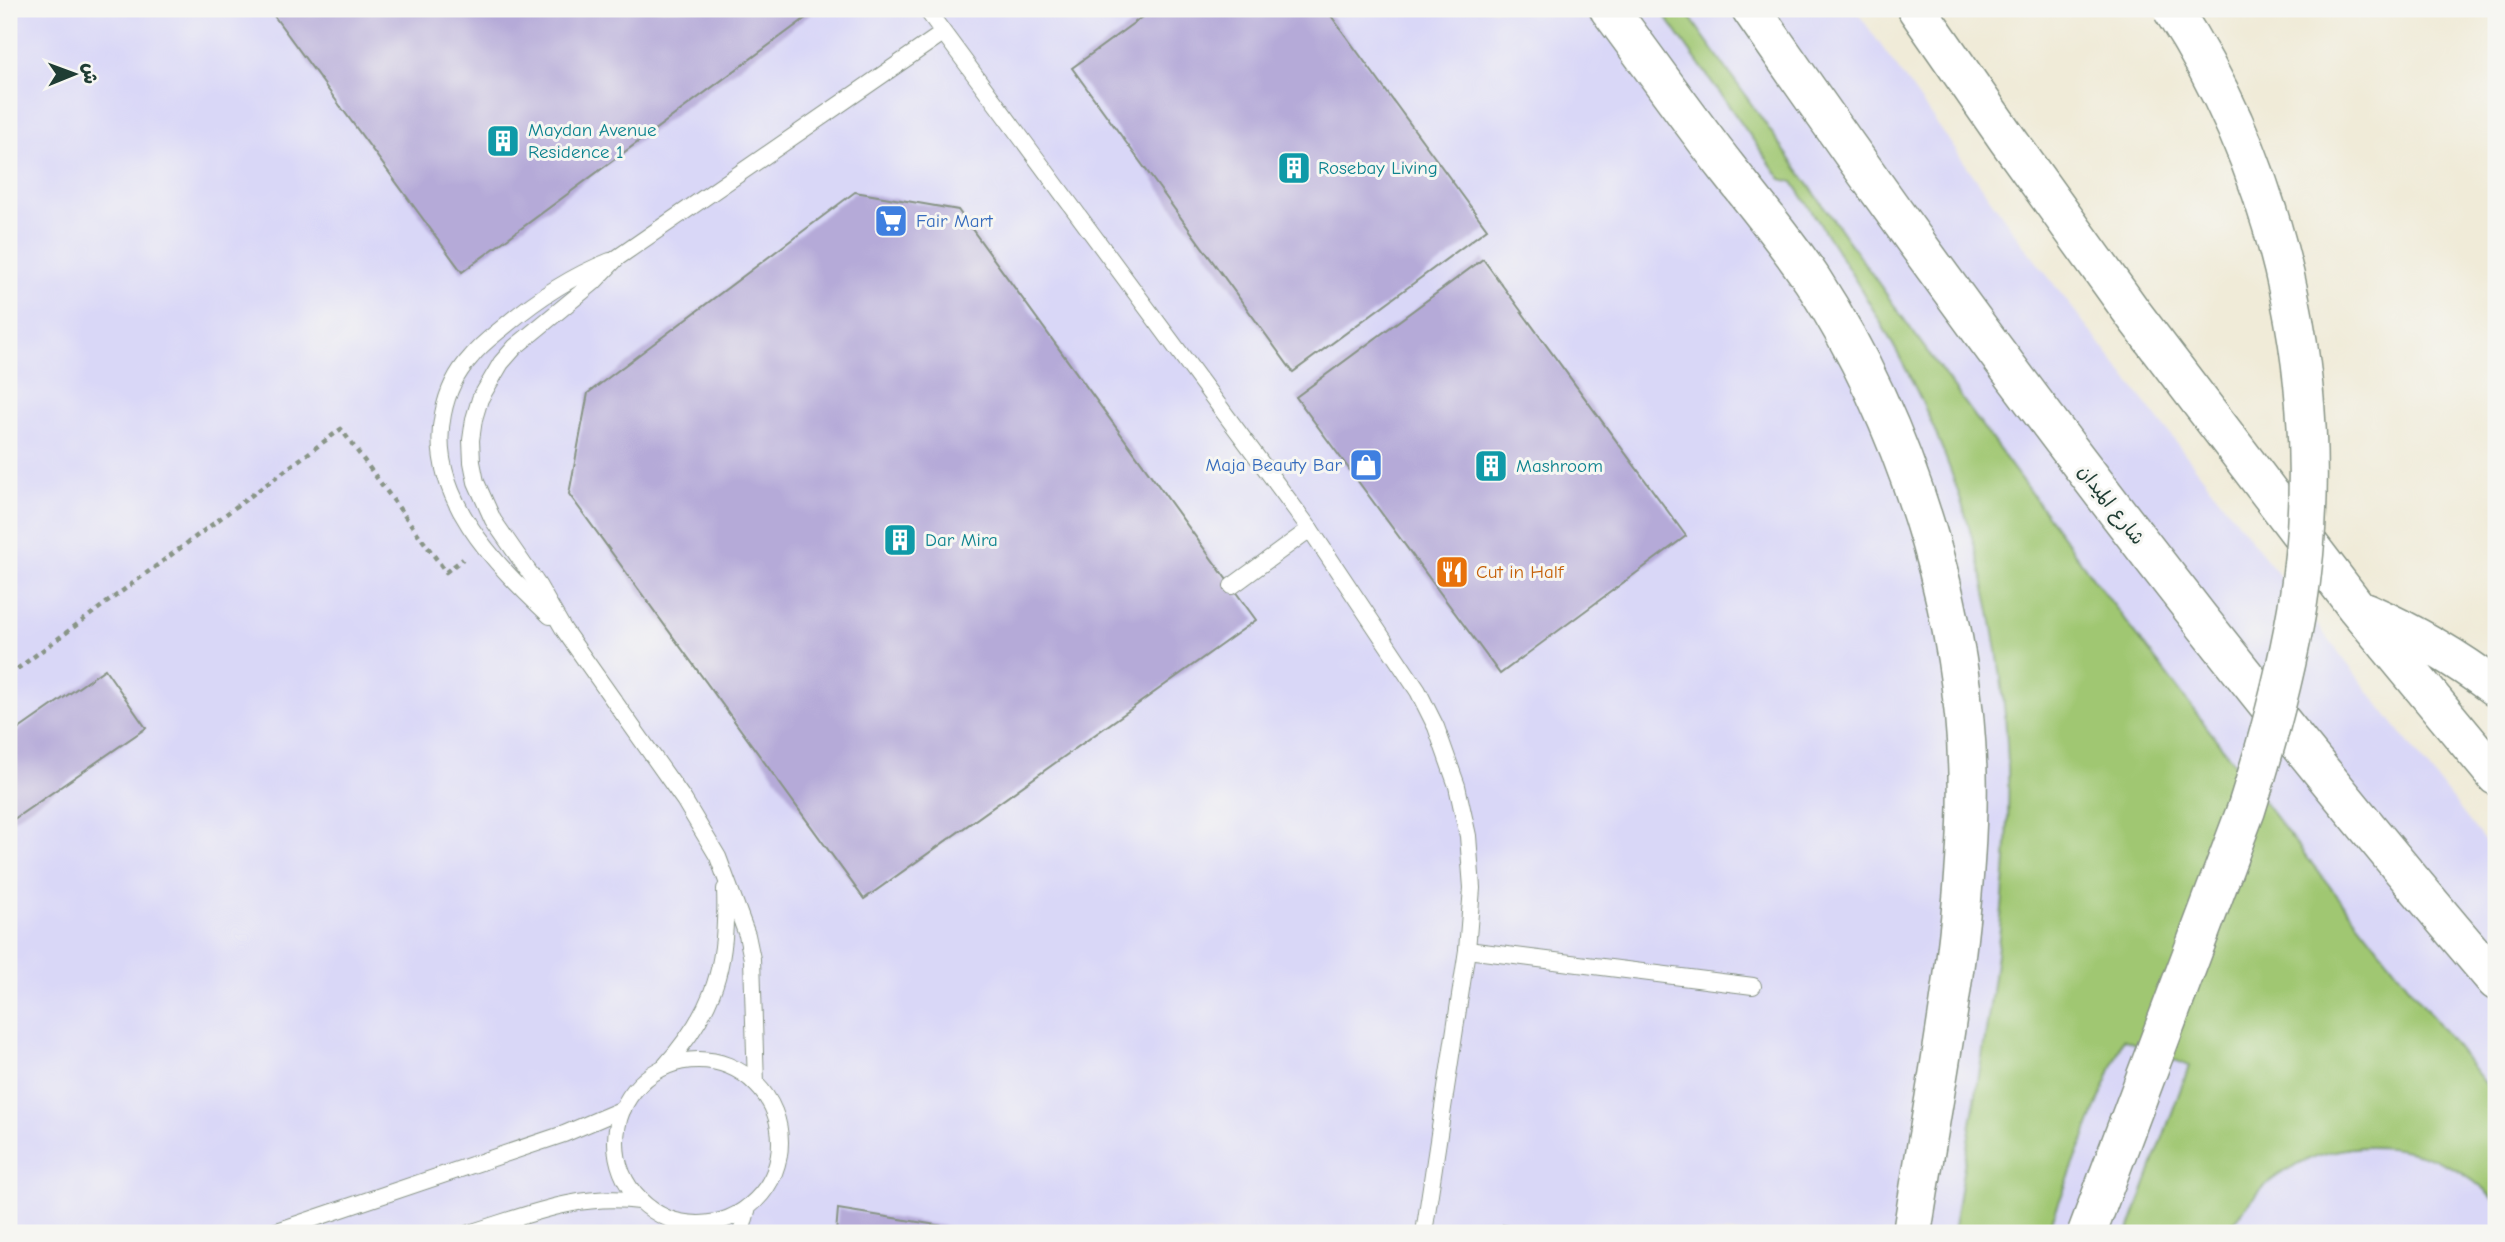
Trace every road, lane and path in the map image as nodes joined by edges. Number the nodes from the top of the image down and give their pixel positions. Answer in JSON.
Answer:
{"nodes":[{"id":1,"x":926,"y":9,"type":"edge"},
{"id":2,"x":1609,"y":9,"type":"edge"},
{"id":3,"x":1751,"y":9,"type":"edge"},
{"id":4,"x":1917,"y":9,"type":"edge"},
{"id":5,"x":2172,"y":9,"type":"edge"},
{"id":6,"x":943,"y":33,"type":"junction"},
{"id":7,"x":617,"y":258,"type":"junction"},
{"id":8,"x":1310,"y":529,"type":"junction"},
{"id":9,"x":484,"y":544,"type":"junction"},
{"id":10,"x":1232,"y":586,"type":"dead end"},
{"id":11,"x":2357,"y":608,"type":"junction"},
{"id":12,"x":564,"y":630,"type":"junction"},
{"id":13,"x":9,"y":675,"type":"edge"},
{"id":14,"x":2496,"y":688,"type":"edge"},
{"id":15,"x":2496,"y":776,"type":"edge"},
{"id":16,"x":725,"y":879,"type":"junction"},
{"id":17,"x":1467,"y":950,"type":"junction"},
{"id":18,"x":2496,"y":981,"type":"edge"},
{"id":19,"x":1753,"y":986,"type":"dead end"},
{"id":20,"x":664,"y":1067,"type":"junction"},
{"id":21,"x":756,"y":1084,"type":"junction"},
{"id":22,"x":623,"y":1108,"type":"junction"},
{"id":23,"x":640,"y":1201,"type":"junction"},
{"id":24,"x":748,"y":1207,"type":"junction"},
{"id":25,"x":664,"y":1218,"type":"junction"},
{"id":26,"x":271,"y":1233,"type":"edge"},
{"id":27,"x":469,"y":1233,"type":"edge"},
{"id":28,"x":676,"y":1233,"type":"edge"},
{"id":29,"x":741,"y":1233,"type":"edge"},
{"id":30,"x":1424,"y":1233,"type":"edge"},
{"id":31,"x":1912,"y":1233,"type":"edge"},
{"id":32,"x":2087,"y":1233,"type":"edge"}],
"edges":[{"from":1,"to":6,"type":"lane"},
{"from":2,"to":31,"type":"main road"},
{"from":3,"to":18,"type":"main road","name":"شارع الميدان"},
{"from":4,"to":11,"type":"main road"},
{"from":5,"to":32,"type":"main road","bridge":true},
{"from":6,"to":7,"type":"lane"},
{"from":6,"to":8,"type":"lane"},
{"from":7,"to":9,"type":"lane"},
{"from":7,"to":12,"type":"lane"},
{"from":8,"to":10,"type":"lane"},
{"from":8,"to":17,"type":"lane"},
{"from":9,"to":12,"type":"lane"},
{"from":9,"to":13,"type":"path"},
{"from":11,"to":14,"type":"main road"},
{"from":11,"to":15,"type":"main road"},
{"from":12,"to":16,"type":"lane"},
{"from":16,"to":20,"type":"lane"},
{"from":16,"to":21,"type":"lane"},
{"from":17,"to":19,"type":"lane"},
{"from":17,"to":30,"type":"lane"},
{"from":20,"to":21,"type":"lane"},
{"from":20,"to":22,"type":"lane"},
{"from":21,"to":24,"type":"lane"},
{"from":22,"to":23,"type":"lane"},
{"from":22,"to":26,"type":"lane"},
{"from":23,"to":25,"type":"lane"},
{"from":23,"to":27,"type":"lane"},
{"from":24,"to":25,"type":"lane"},
{"from":24,"to":29,"type":"lane"},
{"from":25,"to":28,"type":"lane"}]}
